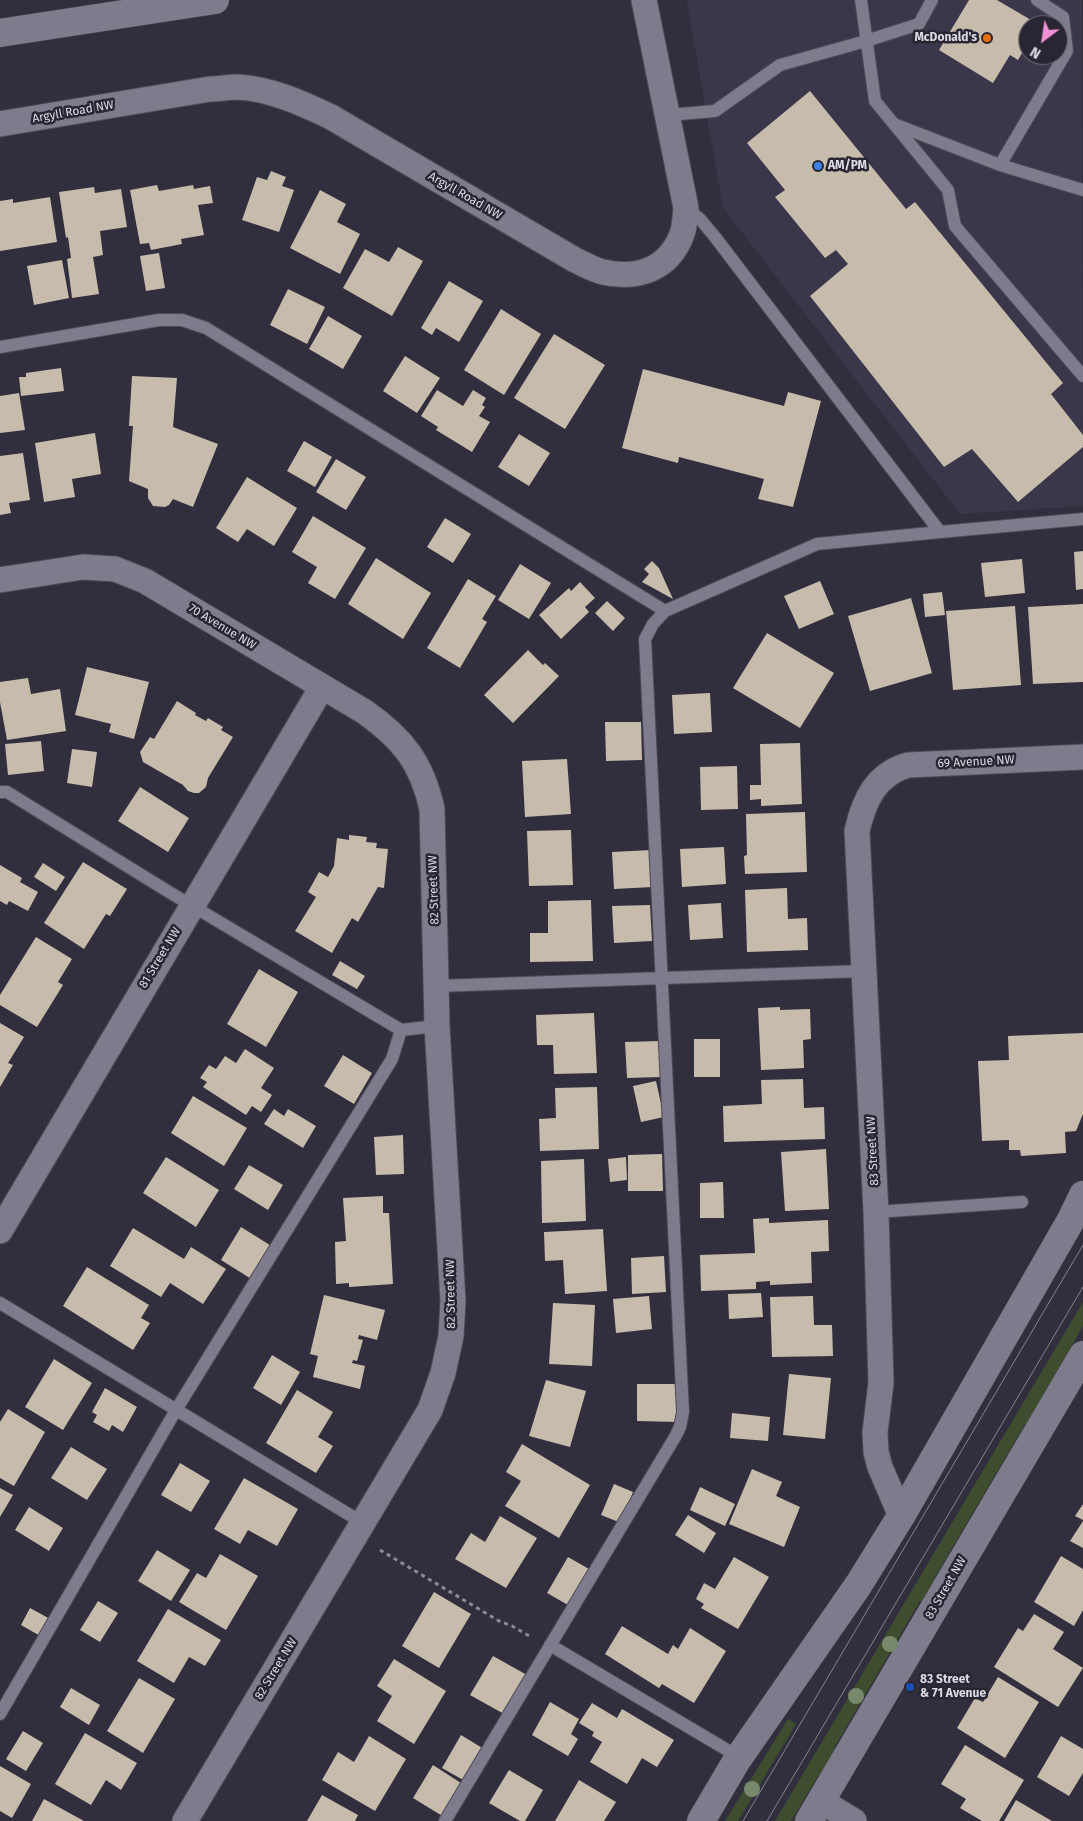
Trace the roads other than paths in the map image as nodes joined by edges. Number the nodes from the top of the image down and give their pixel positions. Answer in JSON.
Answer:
{"nodes":[{"id":1,"x":214,"y":0,"type":"edge"},
{"id":2,"x":644,"y":0,"type":"edge"},
{"id":3,"x":861,"y":0,"type":"edge"},
{"id":4,"x":932,"y":0,"type":"edge"},
{"id":5,"x":1038,"y":0,"type":"edge"},
{"id":6,"x":0,"y":33,"type":"edge"},
{"id":7,"x":866,"y":41,"type":"junction"},
{"id":8,"x":668,"y":116,"type":"junction"},
{"id":9,"x":0,"y":124,"type":"edge"},
{"id":10,"x":894,"y":124,"type":"junction"},
{"id":11,"x":1000,"y":165,"type":"junction"},
{"id":12,"x":1083,"y":190,"type":"edge"},
{"id":13,"x":686,"y":208,"type":"junction"},
{"id":14,"x":0,"y":347,"type":"edge"},
{"id":15,"x":1083,"y":376,"type":"edge"},
{"id":16,"x":1083,"y":520,"type":"edge"},
{"id":17,"x":940,"y":532,"type":"junction"},
{"id":18,"x":0,"y":580,"type":"edge"},
{"id":19,"x":665,"y":611,"type":"junction"},
{"id":20,"x":322,"y":687,"type":"junction"},
{"id":21,"x":1083,"y":757,"type":"edge"},
{"id":22,"x":415,"y":761,"type":"joint"},
{"id":23,"x":876,"y":786,"type":"joint"},
{"id":24,"x":0,"y":792,"type":"edge"},
{"id":25,"x":192,"y":906,"type":"junction"},
{"id":26,"x":863,"y":971,"type":"junction"},
{"id":27,"x":661,"y":979,"type":"junction"},
{"id":28,"x":437,"y":986,"type":"junction"},
{"id":29,"x":437,"y":1026,"type":"junction"},
{"id":30,"x":401,"y":1030,"type":"junction"},
{"id":31,"x":1083,"y":1195,"type":"edge"},
{"id":32,"x":1022,"y":1202,"type":"dead end"},
{"id":33,"x":876,"y":1212,"type":"junction"},
{"id":34,"x":0,"y":1230,"type":"edge"},
{"id":35,"x":0,"y":1303,"type":"edge"},
{"id":36,"x":1083,"y":1356,"type":"edge"},
{"id":37,"x":176,"y":1410,"type":"junction"},
{"id":38,"x":901,"y":1516,"type":"junction"},
{"id":39,"x":363,"y":1524,"type":"junction"},
{"id":40,"x":549,"y":1646,"type":"junction"},
{"id":41,"x":0,"y":1714,"type":"edge"},
{"id":42,"x":739,"y":1757,"type":"junction"},
{"id":43,"x":815,"y":1811,"type":"edge"},
{"id":44,"x":186,"y":1821,"type":"edge"},
{"id":45,"x":445,"y":1821,"type":"edge"},
{"id":46,"x":701,"y":1821,"type":"edge"},
{"id":47,"x":854,"y":1821,"type":"edge"}],
"edges":[{"from":1,"to":6,"type":"main road"},
{"from":2,"to":8,"type":"street","name":"Argyll Road NW"},
{"from":3,"to":7,"type":"lane"},
{"from":4,"to":7,"type":"lane"},
{"from":5,"to":11,"type":"lane"},
{"from":7,"to":8,"type":"lane"},
{"from":7,"to":10,"type":"lane"},
{"from":8,"to":13,"type":"street","name":"Argyll Road NW"},
{"from":9,"to":13,"type":"street","name":"Argyll Road NW"},
{"from":10,"to":11,"type":"lane"},
{"from":10,"to":15,"type":"lane"},
{"from":11,"to":12,"type":"lane"},
{"from":13,"to":17,"type":"lane"},
{"from":14,"to":19,"type":"lane"},
{"from":16,"to":17,"type":"lane"},
{"from":17,"to":19,"type":"lane"},
{"from":18,"to":20,"type":"street","name":"70 Avenue NW"},
{"from":19,"to":27,"type":"lane"},
{"from":20,"to":22,"type":"street","name":"70 Avenue NW"},
{"from":20,"to":25,"type":"street","name":"81 Street NW"},
{"from":21,"to":23,"type":"street","name":"69 Avenue NW"},
{"from":22,"to":28,"type":"street","name":"82 Street NW"},
{"from":23,"to":26,"type":"street","name":"83 Street NW"},
{"from":24,"to":25,"type":"lane"},
{"from":25,"to":30,"type":"lane"},
{"from":25,"to":34,"type":"street","name":"81 Street NW"},
{"from":26,"to":27,"type":"lane"},
{"from":26,"to":33,"type":"street","name":"83 Street NW"},
{"from":27,"to":28,"type":"lane"},
{"from":27,"to":40,"type":"lane"},
{"from":28,"to":29,"type":"street","name":"82 Street NW"},
{"from":29,"to":30,"type":"lane"},
{"from":29,"to":39,"type":"street","name":"82 Street NW"},
{"from":30,"to":37,"type":"lane"},
{"from":31,"to":38,"type":"main road"},
{"from":32,"to":33,"type":"lane"},
{"from":33,"to":38,"type":"street","name":"83 Street NW"},
{"from":35,"to":37,"type":"lane"},
{"from":36,"to":43,"type":"main road","name":"83 Street NW"},
{"from":37,"to":39,"type":"lane"},
{"from":37,"to":41,"type":"lane"},
{"from":38,"to":42,"type":"main road"},
{"from":39,"to":44,"type":"street","name":"82 Street NW"},
{"from":40,"to":42,"type":"lane"},
{"from":40,"to":45,"type":"lane"},
{"from":42,"to":46,"type":"main road"},
{"from":43,"to":47,"type":"street"}]}
